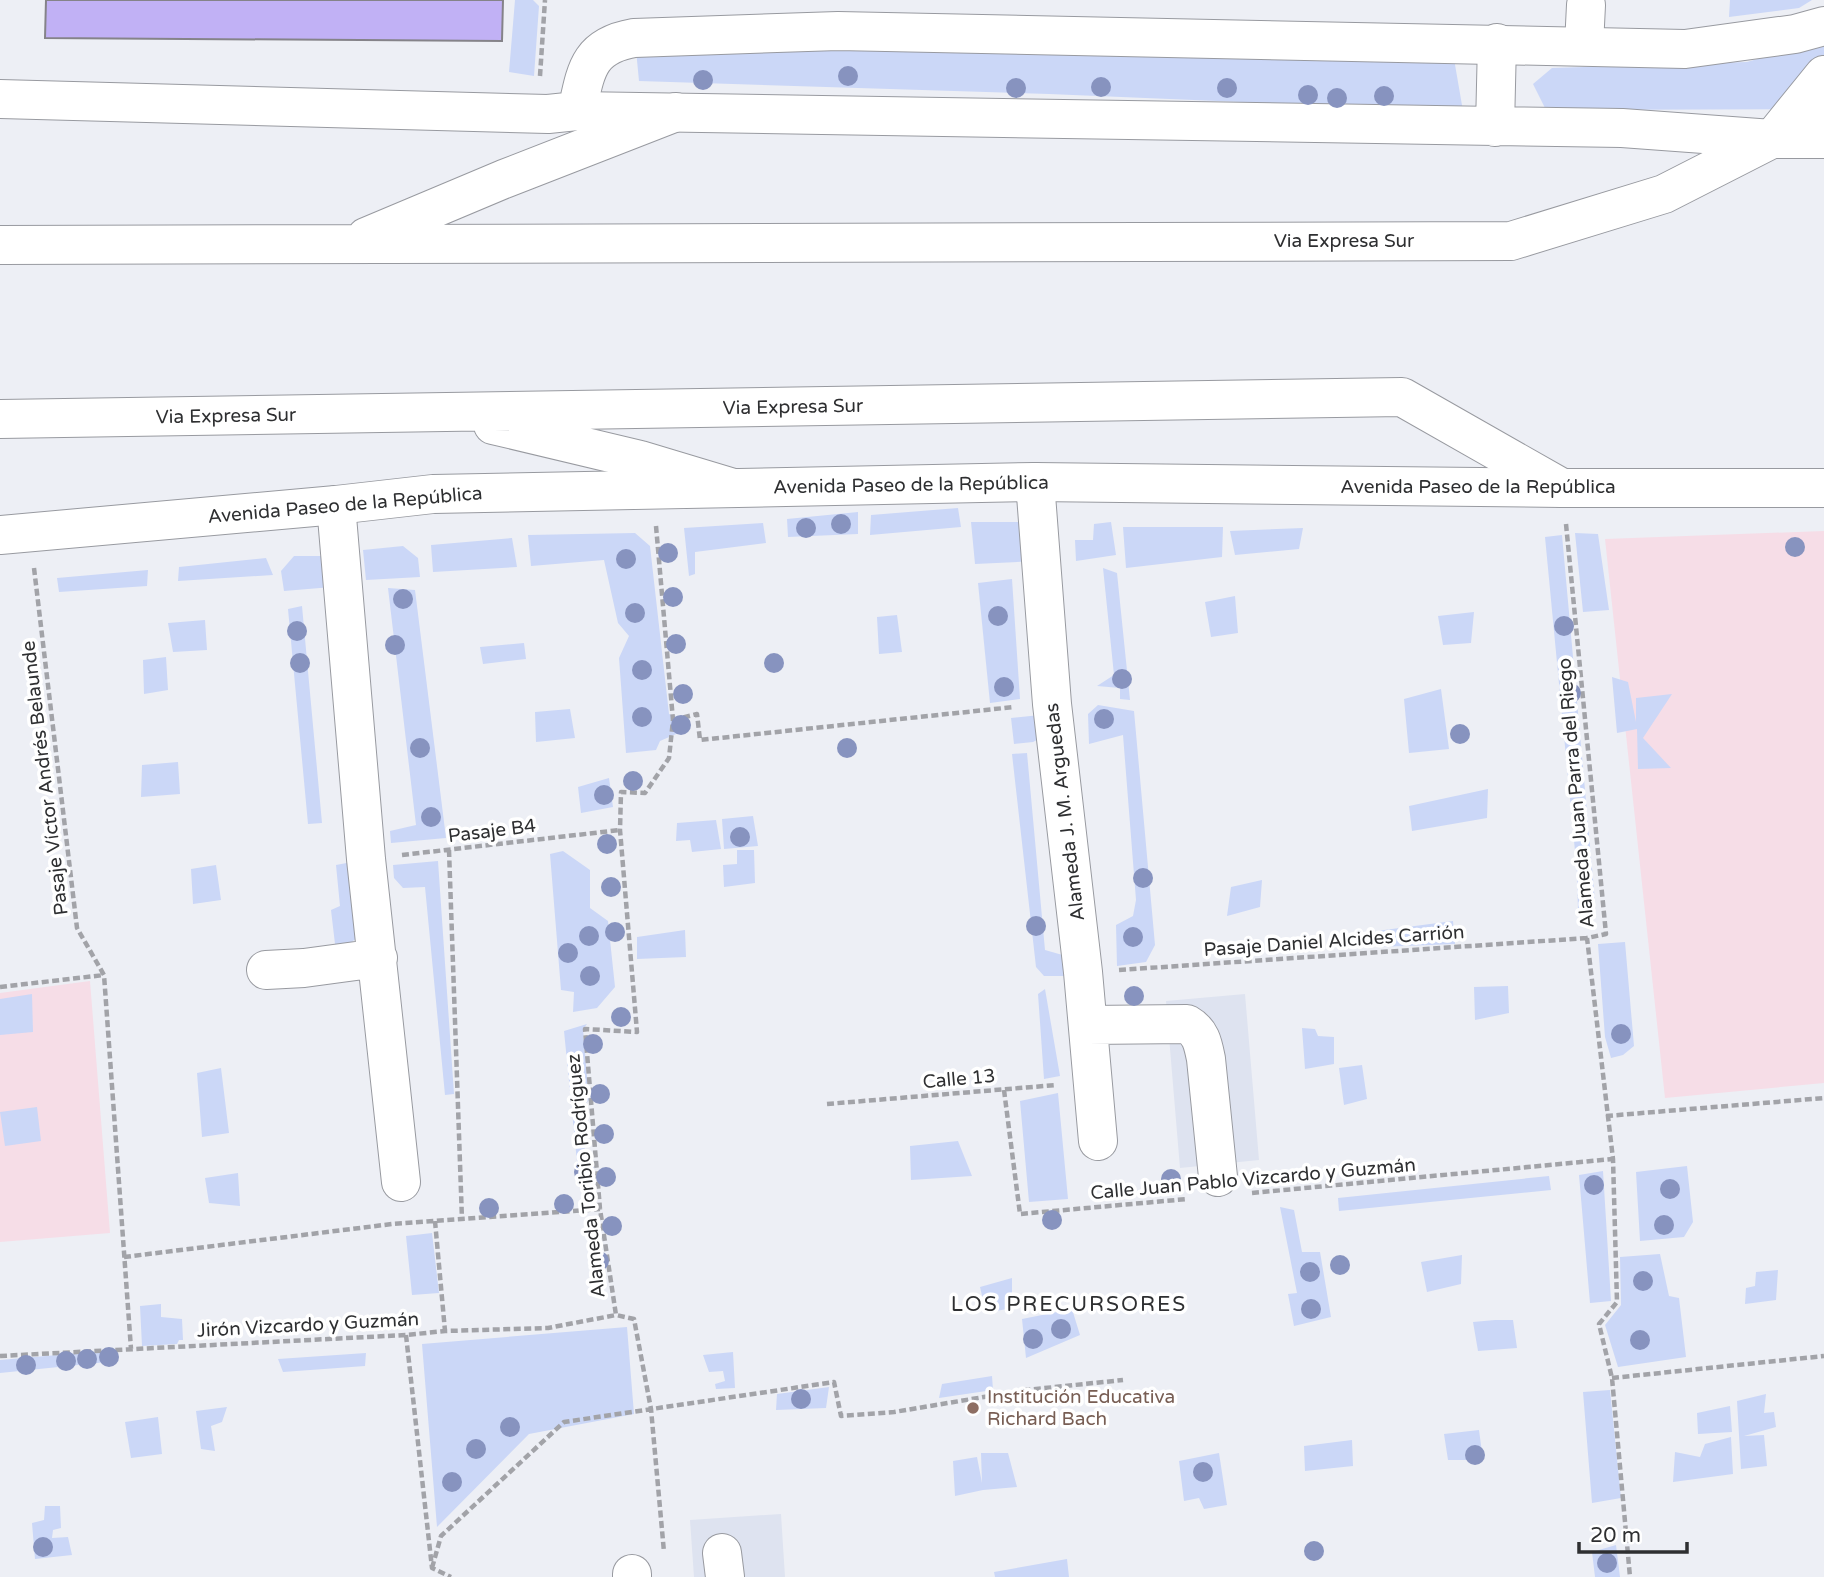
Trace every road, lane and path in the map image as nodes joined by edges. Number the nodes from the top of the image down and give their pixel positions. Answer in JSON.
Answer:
{"nodes":[{"id":1,"x":545,"y":0,"type":"edge"},
{"id":2,"x":1586,"y":5,"type":"dead end"},
{"id":3,"x":1824,"y":26,"type":"edge"},
{"id":4,"x":1497,"y":43,"type":"junction"},
{"id":5,"x":1584,"y":46,"type":"junction"},
{"id":6,"x":1824,"y":75,"type":"edge"},
{"id":7,"x":0,"y":99,"type":"edge"},
{"id":8,"x":1824,"y":106,"type":"edge"},
{"id":9,"x":676,"y":112,"type":"junction"},
{"id":10,"x":563,"y":113,"type":"junction"},
{"id":11,"x":1495,"y":127,"type":"junction"},
{"id":12,"x":1772,"y":139,"type":"junction"},
{"id":13,"x":1824,"y":139,"type":"edge"},
{"id":14,"x":0,"y":223,"type":"edge"},
{"id":15,"x":64,"y":244,"type":"junction"},
{"id":16,"x":350,"y":244,"type":"junction"},
{"id":17,"x":0,"y":245,"type":"edge"},
{"id":18,"x":440,"y":412,"type":"junction"},
{"id":19,"x":0,"y":419,"type":"edge"},
{"id":20,"x":1035,"y":482,"type":"junction"},
{"id":21,"x":733,"y":488,"type":"junction"},
{"id":22,"x":1562,"y":488,"type":"junction"},
{"id":23,"x":1824,"y":488,"type":"edge"},
{"id":24,"x":336,"y":505,"type":"junction"},
{"id":25,"x":656,"y":525,"type":"dead end"},
{"id":26,"x":15,"y":533,"type":"edge"},
{"id":27,"x":1052,"y":704,"type":"junction"},
{"id":28,"x":673,"y":720,"type":"junction"},
{"id":29,"x":620,"y":830,"type":"junction"},
{"id":30,"x":449,"y":850,"type":"junction"},
{"id":31,"x":366,"y":859,"type":"junction"},
{"id":32,"x":1587,"y":938,"type":"junction"},
{"id":33,"x":378,"y":958,"type":"junction"},
{"id":34,"x":265,"y":970,"type":"dead end"},
{"id":35,"x":1083,"y":972,"type":"junction"},
{"id":36,"x":104,"y":975,"type":"junction"},
{"id":37,"x":0,"y":987,"type":"edge"},
{"id":38,"x":1088,"y":1026,"type":"junction"},
{"id":39,"x":1094,"y":1082,"type":"junction"},
{"id":40,"x":1004,"y":1090,"type":"junction"},
{"id":41,"x":1824,"y":1098,"type":"edge"},
{"id":42,"x":827,"y":1104,"type":"dead end"},
{"id":43,"x":1606,"y":1116,"type":"junction"},
{"id":44,"x":1098,"y":1141,"type":"dead end"},
{"id":45,"x":1613,"y":1159,"type":"junction"},
{"id":46,"x":401,"y":1182,"type":"dead end"},
{"id":47,"x":1220,"y":1190,"type":"junction"},
{"id":48,"x":600,"y":1209,"type":"junction"},
{"id":49,"x":462,"y":1220,"type":"junction"},
{"id":50,"x":435,"y":1221,"type":"junction"},
{"id":51,"x":124,"y":1256,"type":"junction"},
{"id":52,"x":616,"y":1315,"type":"junction"},
{"id":53,"x":445,"y":1331,"type":"junction"},
{"id":54,"x":406,"y":1335,"type":"junction"},
{"id":55,"x":131,"y":1349,"type":"junction"},
{"id":56,"x":0,"y":1356,"type":"edge"},
{"id":57,"x":1824,"y":1356,"type":"edge"},
{"id":58,"x":1612,"y":1378,"type":"junction"},
{"id":59,"x":1123,"y":1380,"type":"dead end"},
{"id":60,"x":651,"y":1409,"type":"junction"},
{"id":61,"x":432,"y":1568,"type":"junction"},
{"id":62,"x":632,"y":1575,"type":"edge"},
{"id":63,"x":451,"y":1577,"type":"edge"},
{"id":64,"x":1630,"y":1577,"type":"edge"}],
"edges":[{"from":1,"to":10,"type":"path"},
{"from":2,"to":5,"type":"main road"},
{"from":3,"to":5,"type":"main road"},
{"from":4,"to":5,"type":"main road"},
{"from":4,"to":10,"type":"main road"},
{"from":4,"to":11,"type":"main road"},
{"from":6,"to":12,"type":"main road"},
{"from":7,"to":10,"type":"main road"},
{"from":8,"to":12,"type":"main road"},
{"from":9,"to":10,"type":"main road"},
{"from":9,"to":11,"type":"main road"},
{"from":9,"to":16,"type":"main road"},
{"from":11,"to":12,"type":"main road"},
{"from":12,"to":13,"type":"main road"},
{"from":12,"to":16,"type":"main road","name":"Via Expresa Sur"},
{"from":14,"to":15,"type":"main road"},
{"from":15,"to":16,"type":"main road","name":"Via Expresa Sur"},
{"from":15,"to":17,"type":"main road","name":"Via Expresa Sur"},
{"from":18,"to":19,"type":"main road","name":"Via Expresa Sur"},
{"from":18,"to":21,"type":"main road"},
{"from":18,"to":22,"type":"main road","name":"Via Expresa Sur"},
{"from":20,"to":21,"type":"main road","name":"Avenida Paseo de la República"},
{"from":20,"to":22,"type":"main road","name":"Avenida Paseo de la República"},
{"from":20,"to":27,"type":"main road","name":"Alameda J. M. Arguedas"},
{"from":21,"to":24,"type":"main road","name":"Avenida Paseo de la República"},
{"from":22,"to":23,"type":"main road","name":"Avenida Paseo de la República"},
{"from":22,"to":32,"type":"path","name":"Alameda Juan Parra del Riego"},
{"from":24,"to":26,"type":"main road","name":"Avenida Paseo de la República"},
{"from":24,"to":31,"type":"main road"},
{"from":25,"to":28,"type":"path","name":"Alameda Toribio Rodríguez"},
{"from":26,"to":36,"type":"path","name":"Pasaje Víctor Andrés Belaunde"},
{"from":27,"to":28,"type":"path"},
{"from":27,"to":35,"type":"main road","name":"Alameda J. M. Arguedas"},
{"from":28,"to":29,"type":"path","name":"Alameda Toribio Rodríguez"},
{"from":29,"to":30,"type":"path","name":"Pasaje B4"},
{"from":29,"to":48,"type":"path","name":"Alameda Toribio Rodríguez"},
{"from":30,"to":31,"type":"path","name":"Pasaje B4"},
{"from":30,"to":49,"type":"path"},
{"from":31,"to":33,"type":"main road"},
{"from":32,"to":35,"type":"path","name":"Pasaje Daniel Alcides Carrión"},
{"from":32,"to":43,"type":"path","name":"Alameda Juan Parra del Riego"},
{"from":33,"to":34,"type":"main road"},
{"from":33,"to":46,"type":"main road"},
{"from":35,"to":38,"type":"main road","name":"Alameda J. M. Arguedas"},
{"from":36,"to":37,"type":"path"},
{"from":36,"to":51,"type":"path","name":"Pasaje Víctor Andrés Belaunde"},
{"from":38,"to":39,"type":"main road","name":"Alameda J. M. Arguedas"},
{"from":38,"to":47,"type":"main road"},
{"from":39,"to":40,"type":"path","name":"Calle 13"},
{"from":39,"to":44,"type":"main road","name":"Alameda J. M. Arguedas"},
{"from":40,"to":42,"type":"path","name":"Calle 13"},
{"from":40,"to":47,"type":"path","name":"Calle Juan Pablo Vizcardo y Guzmán"},
{"from":41,"to":43,"type":"path"},
{"from":43,"to":45,"type":"path","name":"Alameda Juan Parra del Riego"},
{"from":45,"to":47,"type":"path","name":"Calle Juan Pablo Vizcardo y Guzmán"},
{"from":45,"to":58,"type":"path","name":"Alameda Juan Parra del Riego"},
{"from":48,"to":49,"type":"path"},
{"from":48,"to":52,"type":"path","name":"Alameda Toribio Rodríguez"},
{"from":49,"to":50,"type":"path"},
{"from":50,"to":51,"type":"path"},
{"from":50,"to":53,"type":"path"},
{"from":51,"to":55,"type":"path","name":"Pasaje Víctor Andrés Belaunde"},
{"from":52,"to":53,"type":"path","name":"Jirón Vizcardo y Guzmán"},
{"from":52,"to":60,"type":"path","name":"Alameda Toribio Rodríguez"},
{"from":53,"to":54,"type":"path","name":"Jirón Vizcardo y Guzmán"},
{"from":54,"to":55,"type":"path","name":"Jirón Vizcardo y Guzmán"},
{"from":54,"to":61,"type":"path"},
{"from":55,"to":56,"type":"path","name":"Jirón Vizcardo y Guzmán"},
{"from":57,"to":58,"type":"path"},
{"from":58,"to":64,"type":"path","name":"Alameda Juan Parra del Riego"},
{"from":59,"to":60,"type":"path"},
{"from":60,"to":61,"type":"path"},
{"from":60,"to":62,"type":"path","name":"Alameda Toribio Rodríguez"},
{"from":61,"to":63,"type":"path"}]}
